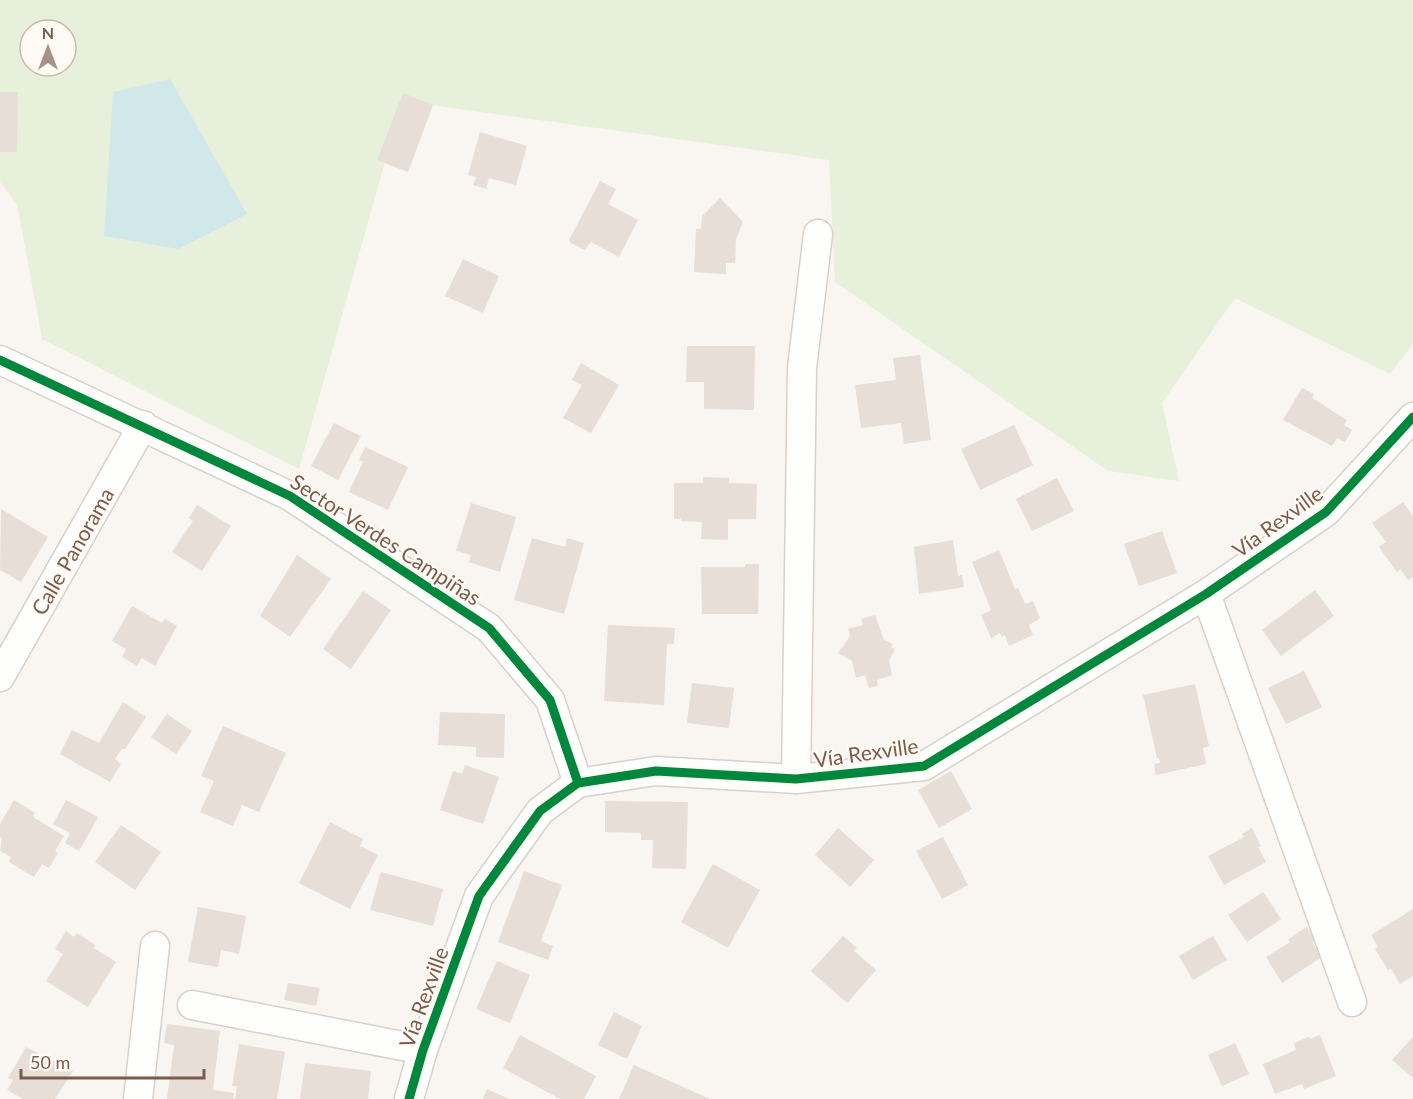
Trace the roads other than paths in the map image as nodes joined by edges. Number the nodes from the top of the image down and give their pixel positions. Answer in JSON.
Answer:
{"nodes":[{"id":1,"x":818,"y":234,"type":"dead end"},
{"id":2,"x":0,"y":360,"type":"edge"},
{"id":3,"x":1413,"y":417,"type":"edge"},
{"id":4,"x":143,"y":425,"type":"junction"},
{"id":5,"x":1206,"y":594,"type":"junction"},
{"id":6,"x":0,"y":678,"type":"edge"},
{"id":7,"x":796,"y":779,"type":"junction"},
{"id":8,"x":578,"y":783,"type":"junction"},
{"id":9,"x":155,"y":946,"type":"dead end"},
{"id":10,"x":1352,"y":1002,"type":"dead end"},
{"id":11,"x":192,"y":1005,"type":"dead end"},
{"id":12,"x":423,"y":1050,"type":"junction"},
{"id":13,"x":138,"y":1099,"type":"edge"},
{"id":14,"x":409,"y":1099,"type":"edge"}],
"edges":[{"from":1,"to":7,"type":"street"},
{"from":2,"to":4,"type":"street","name":"Sector Verdes Campiñas"},
{"from":3,"to":5,"type":"street","name":"Vía Rexville"},
{"from":4,"to":6,"type":"street","name":"Calle Panorama"},
{"from":4,"to":8,"type":"street","name":"Sector Verdes Campiñas"},
{"from":5,"to":7,"type":"street","name":"Vía Rexville"},
{"from":5,"to":10,"type":"street"},
{"from":7,"to":8,"type":"street","name":"Vía Rexville"},
{"from":8,"to":12,"type":"street","name":"Vía Rexville"},
{"from":9,"to":13,"type":"street"},
{"from":11,"to":12,"type":"street"},
{"from":12,"to":14,"type":"street","name":"Vía Rexville"}]}
